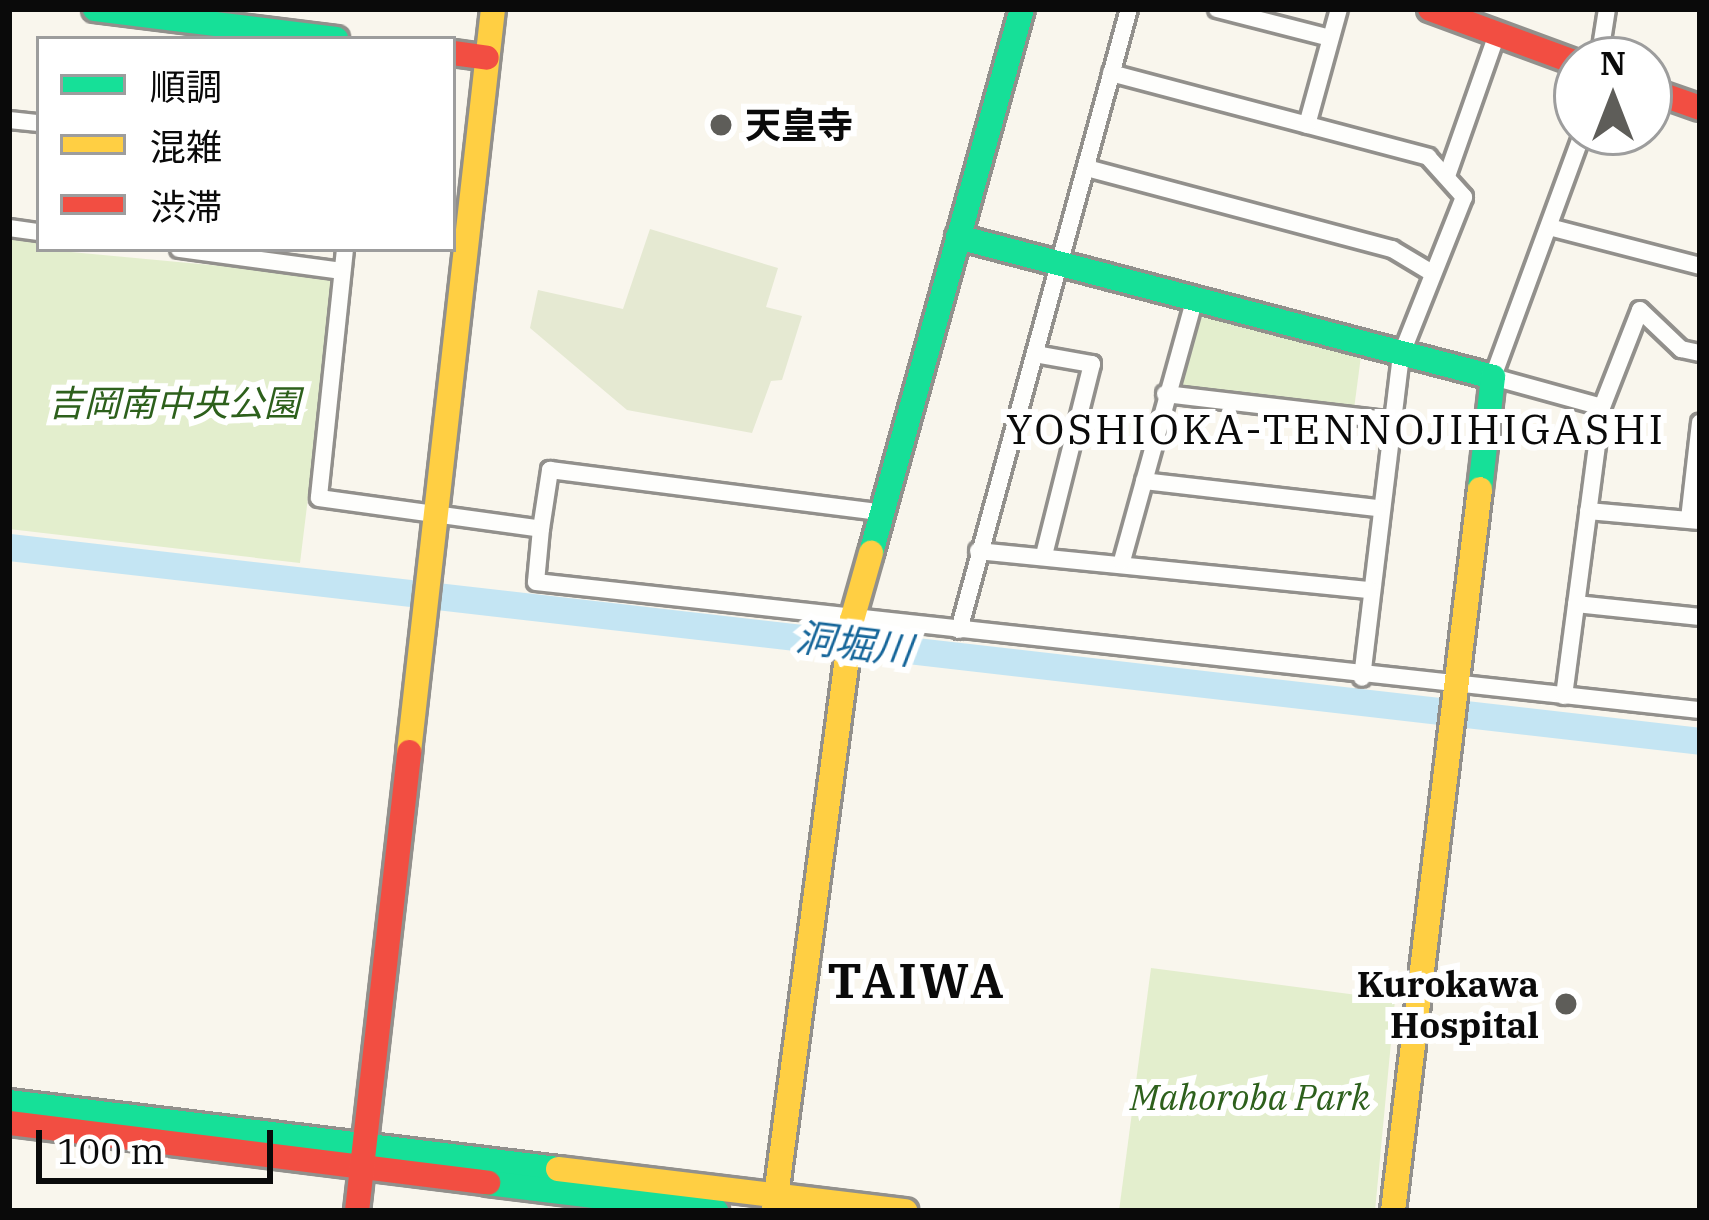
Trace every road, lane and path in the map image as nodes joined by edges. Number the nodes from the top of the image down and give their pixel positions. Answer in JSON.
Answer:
{"nodes":[{"id":1,"x":95,"y":9,"type":"edge"},
{"id":2,"x":493,"y":9,"type":"edge"},
{"id":3,"x":1022,"y":9,"type":"edge"},
{"id":4,"x":1129,"y":9,"type":"edge"},
{"id":5,"x":1217,"y":9,"type":"edge"},
{"id":6,"x":1339,"y":9,"type":"edge"},
{"id":7,"x":1430,"y":9,"type":"edge"},
{"id":8,"x":168,"y":14,"type":"edge"},
{"id":9,"x":1497,"y":34,"type":"junction"},
{"id":10,"x":316,"y":36,"type":"edge"},
{"id":11,"x":1330,"y":38,"type":"junction"},
{"id":12,"x":456,"y":53,"type":"edge"},
{"id":13,"x":1553,"y":54,"type":"edge"},
{"id":14,"x":487,"y":58,"type":"junction"},
{"id":15,"x":1112,"y":73,"type":"junction"},
{"id":16,"x":1307,"y":125,"type":"junction"},
{"id":17,"x":1576,"y":156,"type":"edge"},
{"id":18,"x":1088,"y":168,"type":"junction"},
{"id":19,"x":1447,"y":176,"type":"junction"},
{"id":20,"x":1553,"y":228,"type":"junction"},
{"id":21,"x":958,"y":236,"type":"junction"},
{"id":22,"x":201,"y":252,"type":"edge"},
{"id":23,"x":346,"y":252,"type":"edge"},
{"id":24,"x":1060,"y":263,"type":"junction"},
{"id":25,"x":1700,"y":266,"type":"edge"},
{"id":26,"x":343,"y":271,"type":"junction"},
{"id":27,"x":1432,"y":273,"type":"junction"},
{"id":28,"x":1194,"y":301,"type":"junction"},
{"id":29,"x":1035,"y":353,"type":"junction"},
{"id":30,"x":1700,"y":353,"type":"edge"},
{"id":31,"x":1401,"y":355,"type":"junction"},
{"id":32,"x":1493,"y":377,"type":"junction"},
{"id":33,"x":1165,"y":394,"type":"junction"},
{"id":34,"x":1603,"y":406,"type":"junction"},
{"id":35,"x":1388,"y":420,"type":"junction"},
{"id":36,"x":1700,"y":423,"type":"edge"},
{"id":37,"x":1144,"y":481,"type":"junction"},
{"id":38,"x":1377,"y":508,"type":"junction"},
{"id":39,"x":879,"y":512,"type":"junction"},
{"id":40,"x":1588,"y":512,"type":"junction"},
{"id":41,"x":438,"y":515,"type":"junction"},
{"id":42,"x":1695,"y":520,"type":"edge"},
{"id":43,"x":542,"y":529,"type":"junction"},
{"id":44,"x":978,"y":551,"type":"junction"},
{"id":45,"x":1045,"y":555,"type":"junction"},
{"id":46,"x":1122,"y":561,"type":"junction"},
{"id":47,"x":1370,"y":590,"type":"junction"},
{"id":48,"x":1576,"y":604,"type":"junction"},
{"id":49,"x":1700,"y":617,"type":"edge"},
{"id":50,"x":851,"y":629,"type":"junction"},
{"id":51,"x":959,"y":630,"type":"junction"},
{"id":52,"x":1362,"y":678,"type":"junction"},
{"id":53,"x":1454,"y":686,"type":"junction"},
{"id":54,"x":1564,"y":696,"type":"junction"},
{"id":55,"x":1700,"y":710,"type":"edge"},
{"id":56,"x":9,"y":1102,"type":"edge"},
{"id":57,"x":9,"y":1123,"type":"edge"},
{"id":58,"x":364,"y":1156,"type":"junction"},
{"id":59,"x":775,"y":1204,"type":"edge"},
{"id":60,"x":357,"y":1211,"type":"edge"},
{"id":61,"x":716,"y":1211,"type":"edge"},
{"id":62,"x":905,"y":1211,"type":"edge"},
{"id":63,"x":1393,"y":1211,"type":"edge"}],
"edges":[{"from":1,"to":8,"type":"street"},
{"from":2,"to":14,"type":"street"},
{"from":3,"to":21,"type":"street"},
{"from":4,"to":15,"type":"street"},
{"from":5,"to":11,"type":"street"},
{"from":6,"to":11,"type":"street"},
{"from":7,"to":9,"type":"street"},
{"from":8,"to":10,"type":"street"},
{"from":9,"to":13,"type":"street"},
{"from":9,"to":19,"type":"street"},
{"from":11,"to":16,"type":"street"},
{"from":12,"to":14,"type":"street"},
{"from":14,"to":41,"type":"street"},
{"from":15,"to":16,"type":"street"},
{"from":15,"to":18,"type":"street"},
{"from":16,"to":19,"type":"street"},
{"from":17,"to":20,"type":"street"},
{"from":18,"to":24,"type":"street"},
{"from":18,"to":27,"type":"street"},
{"from":19,"to":27,"type":"street"},
{"from":20,"to":25,"type":"street"},
{"from":20,"to":32,"type":"street"},
{"from":21,"to":24,"type":"street"},
{"from":21,"to":39,"type":"street"},
{"from":22,"to":26,"type":"street"},
{"from":23,"to":26,"type":"street"},
{"from":24,"to":28,"type":"street"},
{"from":24,"to":29,"type":"street"},
{"from":26,"to":41,"type":"street"},
{"from":27,"to":31,"type":"street"},
{"from":28,"to":31,"type":"street"},
{"from":28,"to":33,"type":"street"},
{"from":29,"to":44,"type":"street"},
{"from":29,"to":45,"type":"street"},
{"from":30,"to":34,"type":"street"},
{"from":31,"to":32,"type":"street"},
{"from":31,"to":35,"type":"street"},
{"from":32,"to":34,"type":"street"},
{"from":32,"to":53,"type":"street"},
{"from":33,"to":35,"type":"street"},
{"from":33,"to":37,"type":"street"},
{"from":34,"to":40,"type":"street"},
{"from":35,"to":38,"type":"street"},
{"from":36,"to":42,"type":"street"},
{"from":37,"to":38,"type":"street"},
{"from":37,"to":46,"type":"street"},
{"from":38,"to":47,"type":"street"},
{"from":39,"to":43,"type":"street"},
{"from":39,"to":50,"type":"street"},
{"from":40,"to":42,"type":"street"},
{"from":40,"to":48,"type":"street"},
{"from":41,"to":43,"type":"street"},
{"from":41,"to":58,"type":"street"},
{"from":43,"to":50,"type":"street"},
{"from":44,"to":45,"type":"street"},
{"from":44,"to":51,"type":"street"},
{"from":45,"to":46,"type":"street"},
{"from":46,"to":47,"type":"street"},
{"from":47,"to":52,"type":"street"},
{"from":48,"to":49,"type":"street"},
{"from":48,"to":54,"type":"street"},
{"from":50,"to":51,"type":"street"},
{"from":50,"to":59,"type":"street"},
{"from":51,"to":52,"type":"street"},
{"from":52,"to":53,"type":"street"},
{"from":53,"to":54,"type":"street"},
{"from":53,"to":63,"type":"street"},
{"from":54,"to":55,"type":"street"},
{"from":56,"to":58,"type":"street"},
{"from":57,"to":58,"type":"street"},
{"from":58,"to":59,"type":"street"},
{"from":58,"to":60,"type":"street"},
{"from":58,"to":61,"type":"street"},
{"from":59,"to":62,"type":"street"}]}
